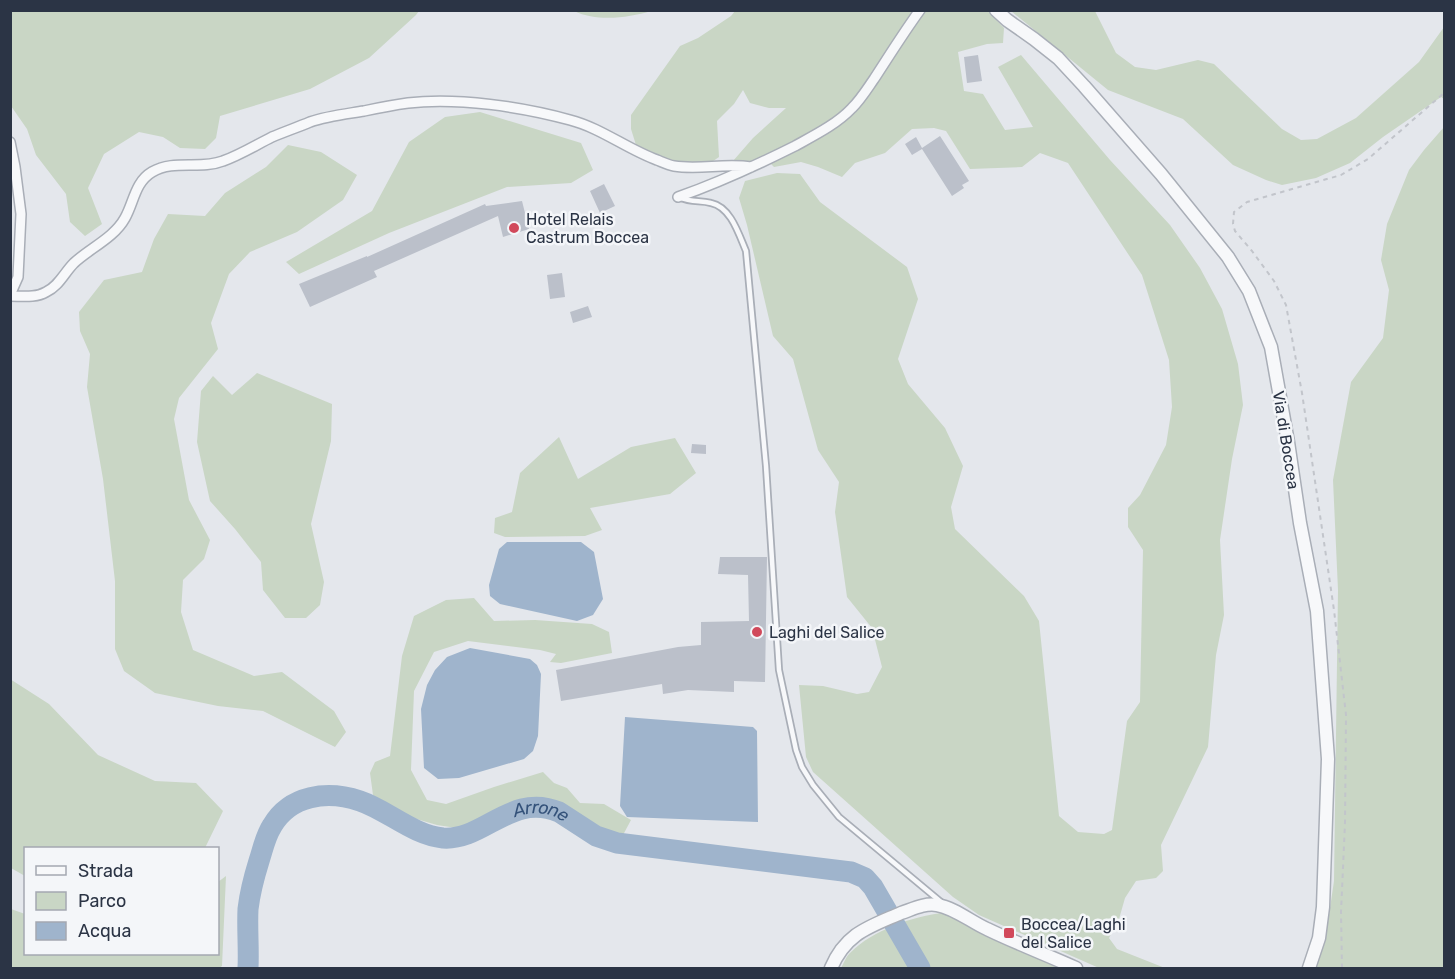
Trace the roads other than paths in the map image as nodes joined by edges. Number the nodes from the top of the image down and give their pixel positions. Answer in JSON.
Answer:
{"nodes":[{"id":1,"x":920,"y":10,"type":"edge"},
{"id":2,"x":996,"y":10,"type":"edge"},
{"id":3,"x":10,"y":142,"type":"edge"},
{"id":4,"x":751,"y":167,"type":"junction"},
{"id":5,"x":678,"y":197,"type":"joint"},
{"id":6,"x":10,"y":295,"type":"edge"},
{"id":7,"x":947,"y":908,"type":"junction"},
{"id":8,"x":831,"y":969,"type":"edge"},
{"id":9,"x":1076,"y":969,"type":"edge"},
{"id":10,"x":1309,"y":969,"type":"edge"}],
"edges":[{"from":1,"to":4,"type":"street"},
{"from":2,"to":10,"type":"street","name":"Via di Boccea"},
{"from":3,"to":6,"type":"street"},
{"from":4,"to":5,"type":"street"},
{"from":4,"to":6,"type":"street"},
{"from":5,"to":7,"type":"lane"},
{"from":7,"to":8,"type":"street"},
{"from":7,"to":9,"type":"street"}]}
